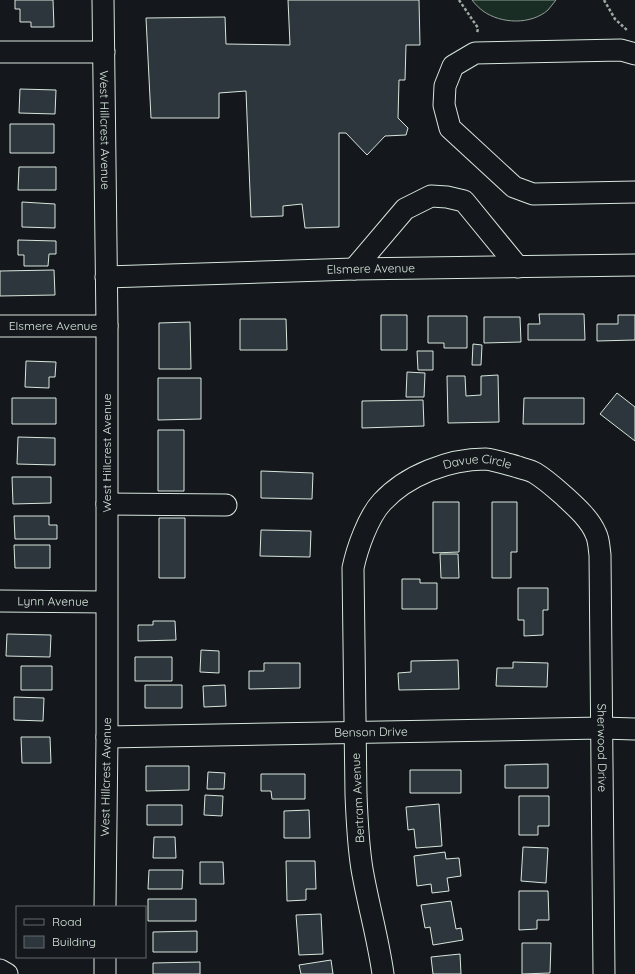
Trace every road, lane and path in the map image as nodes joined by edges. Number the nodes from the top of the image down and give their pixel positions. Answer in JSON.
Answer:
{"nodes":[{"id":1,"x":103,"y":0,"type":"edge"},
{"id":2,"x":459,"y":0,"type":"edge"},
{"id":3,"x":604,"y":0,"type":"edge"},
{"id":4,"x":630,"y":34,"type":"dead end"},
{"id":5,"x":0,"y":52,"type":"edge"},
{"id":6,"x":104,"y":52,"type":"junction"},
{"id":7,"x":475,"y":53,"type":"junction"},
{"id":8,"x":635,"y":54,"type":"edge"},
{"id":9,"x":635,"y":192,"type":"edge"},
{"id":10,"x":635,"y":265,"type":"edge"},
{"id":11,"x":518,"y":266,"type":"junction"},
{"id":12,"x":354,"y":269,"type":"junction"},
{"id":13,"x":106,"y":277,"type":"junction"},
{"id":14,"x":0,"y":326,"type":"edge"},
{"id":15,"x":107,"y":326,"type":"junction"},
{"id":16,"x":107,"y":504,"type":"junction"},
{"id":17,"x":226,"y":505,"type":"dead end"},
{"id":18,"x":591,"y":524,"type":"joint"},
{"id":19,"x":366,"y":527,"type":"joint"},
{"id":20,"x":0,"y":601,"type":"edge"},
{"id":21,"x":106,"y":602,"type":"junction"},
{"id":22,"x":602,"y":728,"type":"junction"},
{"id":23,"x":635,"y":729,"type":"edge"},
{"id":24,"x":355,"y":732,"type":"junction"},
{"id":25,"x":107,"y":737,"type":"junction"},
{"id":26,"x":105,"y":906,"type":"edge"},
{"id":27,"x":105,"y":958,"type":"edge"},
{"id":28,"x":0,"y":970,"type":"edge"},
{"id":29,"x":6,"y":974,"type":"edge"},
{"id":30,"x":105,"y":974,"type":"edge"},
{"id":31,"x":383,"y":974,"type":"edge"},
{"id":32,"x":604,"y":974,"type":"edge"}],
"edges":[{"from":1,"to":6,"type":"street","name":"West Hillcrest Avenue"},
{"from":2,"to":7,"type":"path"},
{"from":3,"to":4,"type":"path"},
{"from":5,"to":6,"type":"street"},
{"from":6,"to":13,"type":"street","name":"West Hillcrest Avenue"},
{"from":7,"to":8,"type":"street"},
{"from":7,"to":9,"type":"street"},
{"from":10,"to":11,"type":"street","name":"Elsmere Avenue"},
{"from":11,"to":12,"type":"street","name":"Elsmere Avenue"},
{"from":11,"to":12,"type":"street"},
{"from":12,"to":13,"type":"street","name":"Elsmere Avenue"},
{"from":13,"to":15,"type":"street","name":"West Hillcrest Avenue"},
{"from":14,"to":15,"type":"street","name":"Elsmere Avenue"},
{"from":15,"to":16,"type":"street","name":"West Hillcrest Avenue"},
{"from":16,"to":17,"type":"street"},
{"from":16,"to":21,"type":"street","name":"West Hillcrest Avenue"},
{"from":18,"to":19,"type":"street","name":"Davue Circle"},
{"from":18,"to":22,"type":"street","name":"Sherwood Drive"},
{"from":19,"to":24,"type":"street","name":"Bertram Avenue"},
{"from":20,"to":21,"type":"street","name":"Lynn Avenue"},
{"from":21,"to":25,"type":"street","name":"West Hillcrest Avenue"},
{"from":22,"to":23,"type":"street","name":"Benson Drive"},
{"from":22,"to":24,"type":"street","name":"Benson Drive"},
{"from":22,"to":32,"type":"street","name":"Sherwood Drive"},
{"from":24,"to":25,"type":"street","name":"Benson Drive"},
{"from":24,"to":31,"type":"street","name":"Bertram Avenue"},
{"from":25,"to":26,"type":"street","name":"West Hillcrest Avenue"},
{"from":27,"to":30,"type":"street"},
{"from":28,"to":29,"type":"street"}]}
